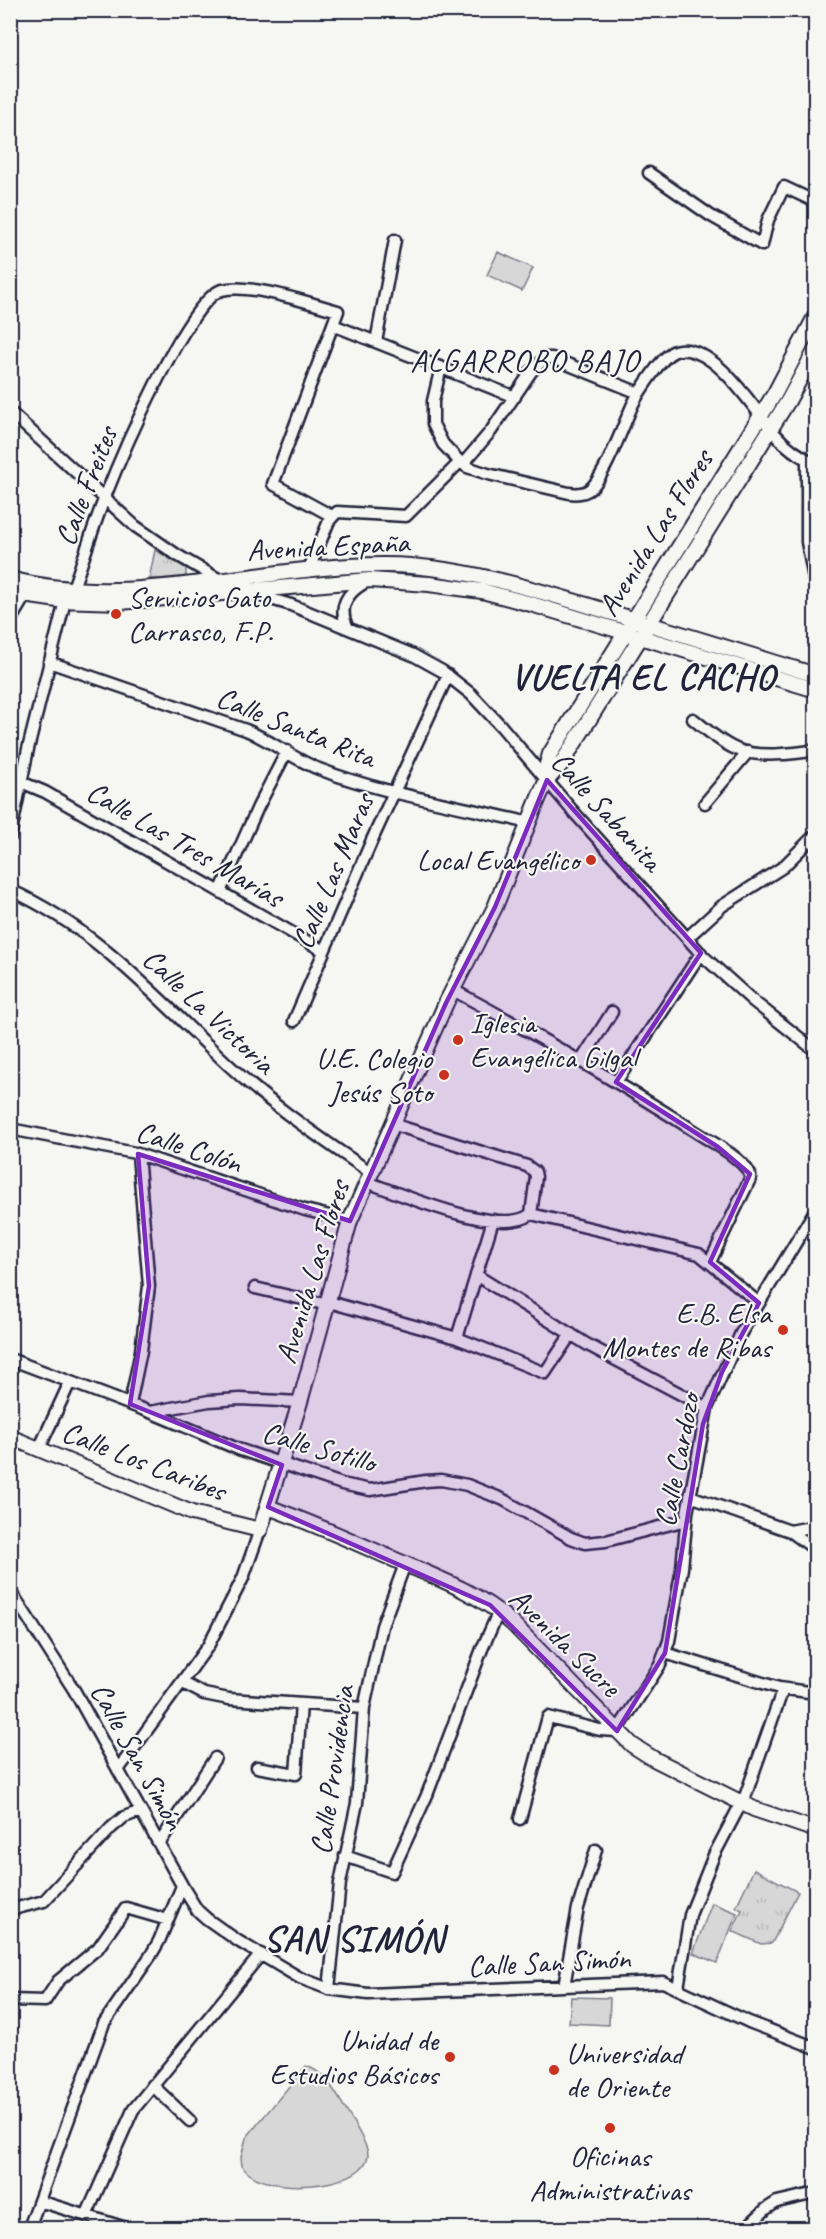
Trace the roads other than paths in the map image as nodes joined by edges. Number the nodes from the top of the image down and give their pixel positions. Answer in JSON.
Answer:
{"nodes":[{"id":1,"x":649,"y":172,"type":"dead end"},
{"id":2,"x":816,"y":202,"type":"edge"},
{"id":3,"x":395,"y":240,"type":"dead end"},
{"id":4,"x":816,"y":315,"type":"edge"},
{"id":5,"x":333,"y":325,"type":"junction"},
{"id":6,"x":376,"y":342,"type":"junction"},
{"id":7,"x":816,"y":349,"type":"edge"},
{"id":8,"x":441,"y":367,"type":"junction"},
{"id":9,"x":639,"y":393,"type":"junction"},
{"id":10,"x":514,"y":397,"type":"junction"},
{"id":11,"x":10,"y":412,"type":"edge"},
{"id":12,"x":761,"y":416,"type":"junction"},
{"id":13,"x":770,"y":428,"type":"junction"},
{"id":14,"x":811,"y":462,"type":"edge"},
{"id":15,"x":462,"y":463,"type":"junction"},
{"id":16,"x":104,"y":498,"type":"junction"},
{"id":17,"x":332,"y":516,"type":"junction"},
{"id":18,"x":308,"y":571,"type":"junction"},
{"id":19,"x":10,"y":579,"type":"edge"},
{"id":20,"x":220,"y":580,"type":"junction"},
{"id":21,"x":370,"y":580,"type":"junction"},
{"id":22,"x":73,"y":588,"type":"junction"},
{"id":23,"x":816,"y":589,"type":"edge"},
{"id":24,"x":245,"y":592,"type":"junction"},
{"id":25,"x":10,"y":593,"type":"edge"},
{"id":26,"x":25,"y":596,"type":"junction"},
{"id":27,"x":65,"y":601,"type":"junction"},
{"id":28,"x":633,"y":619,"type":"junction"},
{"id":29,"x":10,"y":621,"type":"edge"},
{"id":30,"x":648,"y":624,"type":"junction"},
{"id":31,"x":348,"y":628,"type":"junction"},
{"id":32,"x":625,"y":632,"type":"junction"},
{"id":33,"x":640,"y":637,"type":"junction"},
{"id":34,"x":49,"y":662,"type":"junction"},
{"id":35,"x":448,"y":675,"type":"junction"},
{"id":36,"x":816,"y":675,"type":"edge"},
{"id":37,"x":816,"y":690,"type":"edge"},
{"id":38,"x":693,"y":719,"type":"dead end"},
{"id":39,"x":816,"y":750,"type":"edge"},
{"id":40,"x":286,"y":751,"type":"junction"},
{"id":41,"x":748,"y":752,"type":"junction"},
{"id":42,"x":547,"y":780,"type":"junction"},
{"id":43,"x":21,"y":782,"type":"junction"},
{"id":44,"x":393,"y":792,"type":"junction"},
{"id":45,"x":705,"y":803,"type":"dead end"},
{"id":46,"x":529,"y":823,"type":"junction"},
{"id":47,"x":816,"y":834,"type":"edge"},
{"id":48,"x":10,"y":837,"type":"edge"},
{"id":49,"x":10,"y":890,"type":"edge"},
{"id":50,"x":220,"y":892,"type":"junction"},
{"id":51,"x":687,"y":938,"type":"junction"},
{"id":52,"x":324,"y":951,"type":"junction"},
{"id":53,"x":701,"y":953,"type":"junction"},
{"id":54,"x":453,"y":990,"type":"junction"},
{"id":55,"x":612,"y":1012,"type":"dead end"},
{"id":56,"x":294,"y":1021,"type":"dead end"},
{"id":57,"x":816,"y":1051,"type":"edge"},
{"id":58,"x":581,"y":1061,"type":"junction"},
{"id":59,"x":616,"y":1082,"type":"junction"},
{"id":60,"x":392,"y":1124,"type":"junction"},
{"id":61,"x":10,"y":1129,"type":"edge"},
{"id":62,"x":138,"y":1154,"type":"junction"},
{"id":63,"x":369,"y":1178,"type":"junction"},
{"id":64,"x":816,"y":1209,"type":"edge"},
{"id":65,"x":531,"y":1214,"type":"junction"},
{"id":66,"x":493,"y":1220,"type":"junction"},
{"id":67,"x":350,"y":1221,"type":"junction"},
{"id":68,"x":710,"y":1262,"type":"junction"},
{"id":69,"x":476,"y":1275,"type":"junction"},
{"id":70,"x":255,"y":1288,"type":"dead end"},
{"id":71,"x":759,"y":1303,"type":"junction"},
{"id":72,"x":328,"y":1304,"type":"junction"},
{"id":73,"x":571,"y":1334,"type":"junction"},
{"id":74,"x":457,"y":1338,"type":"junction"},
{"id":75,"x":10,"y":1359,"type":"edge"},
{"id":76,"x":70,"y":1382,"type":"junction"},
{"id":77,"x":300,"y":1402,"type":"junction"},
{"id":78,"x":130,"y":1404,"type":"junction"},
{"id":79,"x":707,"y":1408,"type":"junction"},
{"id":80,"x":150,"y":1412,"type":"junction"},
{"id":81,"x":10,"y":1437,"type":"edge"},
{"id":82,"x":39,"y":1449,"type":"junction"},
{"id":83,"x":282,"y":1465,"type":"junction"},
{"id":84,"x":690,"y":1496,"type":"junction"},
{"id":85,"x":268,"y":1507,"type":"junction"},
{"id":86,"x":686,"y":1520,"type":"junction"},
{"id":87,"x":816,"y":1526,"type":"edge"},
{"id":88,"x":260,"y":1530,"type":"junction"},
{"id":89,"x":790,"y":1532,"type":"junction"},
{"id":90,"x":816,"y":1550,"type":"edge"},
{"id":91,"x":405,"y":1564,"type":"junction"},
{"id":92,"x":10,"y":1590,"type":"edge"},
{"id":93,"x":499,"y":1611,"type":"junction"},
{"id":94,"x":665,"y":1653,"type":"junction"},
{"id":95,"x":183,"y":1683,"type":"junction"},
{"id":96,"x":783,"y":1689,"type":"junction"},
{"id":97,"x":816,"y":1693,"type":"edge"},
{"id":98,"x":301,"y":1704,"type":"junction"},
{"id":99,"x":364,"y":1708,"type":"junction"},
{"id":100,"x":617,"y":1731,"type":"junction"},
{"id":101,"x":215,"y":1758,"type":"dead end"},
{"id":102,"x":257,"y":1767,"type":"dead end"},
{"id":103,"x":118,"y":1770,"type":"junction"},
{"id":104,"x":741,"y":1803,"type":"junction"},
{"id":105,"x":141,"y":1811,"type":"junction"},
{"id":106,"x":520,"y":1819,"type":"dead end"},
{"id":107,"x":816,"y":1830,"type":"edge"},
{"id":108,"x":159,"y":1844,"type":"junction"},
{"id":109,"x":596,"y":1850,"type":"dead end"},
{"id":110,"x":345,"y":1856,"type":"junction"},
{"id":111,"x":182,"y":1886,"type":"junction"},
{"id":112,"x":10,"y":1910,"type":"edge"},
{"id":113,"x":168,"y":1920,"type":"junction"},
{"id":114,"x":261,"y":1954,"type":"junction"},
{"id":115,"x":564,"y":1986,"type":"junction"},
{"id":116,"x":329,"y":1989,"type":"junction"},
{"id":117,"x":678,"y":1989,"type":"junction"},
{"id":118,"x":10,"y":2000,"type":"edge"},
{"id":119,"x":816,"y":2048,"type":"edge"},
{"id":120,"x":152,"y":2085,"type":"junction"},
{"id":121,"x":190,"y":2121,"type":"dead end"},
{"id":122,"x":816,"y":2193,"type":"edge"},
{"id":123,"x":39,"y":2201,"type":"junction"},
{"id":124,"x":86,"y":2216,"type":"junction"},
{"id":125,"x":29,"y":2229,"type":"edge"},
{"id":126,"x":126,"y":2229,"type":"edge"},
{"id":127,"x":746,"y":2229,"type":"edge"}],
"edges":[{"from":1,"to":2,"type":"street"},
{"from":3,"to":6,"type":"street"},
{"from":4,"to":12,"type":"street","name":"Avenida Las Flores"},
{"from":5,"to":6,"type":"street"},
{"from":5,"to":16,"type":"street","name":"Calle Freites"},
{"from":5,"to":17,"type":"street"},
{"from":6,"to":8,"type":"street"},
{"from":7,"to":13,"type":"street","name":"Avenida Las Flores"},
{"from":8,"to":10,"type":"street"},
{"from":8,"to":15,"type":"street"},
{"from":9,"to":10,"type":"street"},
{"from":9,"to":12,"type":"street"},
{"from":9,"to":15,"type":"street"},
{"from":10,"to":15,"type":"street"},
{"from":11,"to":16,"type":"street"},
{"from":12,"to":13,"type":"street"},
{"from":12,"to":28,"type":"street","name":"Avenida Las Flores"},
{"from":13,"to":14,"type":"street"},
{"from":13,"to":30,"type":"street","name":"Avenida Las Flores"},
{"from":14,"to":23,"type":"street"},
{"from":15,"to":17,"type":"street"},
{"from":16,"to":20,"type":"street"},
{"from":16,"to":22,"type":"street","name":"Calle Freites"},
{"from":17,"to":18,"type":"street"},
{"from":18,"to":20,"type":"street","name":"Avenida España"},
{"from":18,"to":28,"type":"street","name":"Avenida España"},
{"from":19,"to":22,"type":"street","name":"Avenida España"},
{"from":20,"to":22,"type":"street","name":"Avenida España"},
{"from":21,"to":24,"type":"street","name":"Avenida España"},
{"from":21,"to":31,"type":"street"},
{"from":21,"to":32,"type":"street","name":"Avenida España"},
{"from":22,"to":27,"type":"street","name":"Calle Freites"},
{"from":24,"to":27,"type":"street","name":"Avenida España"},
{"from":24,"to":31,"type":"street","name":"Calle Sabanita"},
{"from":25,"to":26,"type":"street","name":"Avenida España"},
{"from":26,"to":27,"type":"street","name":"Avenida España"},
{"from":26,"to":29,"type":"street"},
{"from":27,"to":34,"type":"street","name":"Calle Freites"},
{"from":28,"to":30,"type":"street","name":"Avenida España"},
{"from":28,"to":32,"type":"street","name":"Avenida Las Flores"},
{"from":30,"to":33,"type":"street","name":"Avenida Las Flores"},
{"from":30,"to":36,"type":"street","name":"Avenida España"},
{"from":31,"to":35,"type":"street","name":"Calle Sabanita"},
{"from":32,"to":33,"type":"street","name":"Avenida España"},
{"from":32,"to":42,"type":"street","name":"Avenida Las Flores"},
{"from":33,"to":37,"type":"street","name":"Avenida España"},
{"from":33,"to":42,"type":"street","name":"Avenida Las Flores"},
{"from":34,"to":40,"type":"street","name":"Calle Santa Rita"},
{"from":34,"to":43,"type":"street","name":"Calle Freites"},
{"from":35,"to":42,"type":"street","name":"Calle Sabanita"},
{"from":35,"to":44,"type":"street","name":"Calle Las Maras"},
{"from":38,"to":41,"type":"street"},
{"from":39,"to":41,"type":"street"},
{"from":40,"to":44,"type":"street","name":"Calle Santa Rita"},
{"from":40,"to":50,"type":"street"},
{"from":41,"to":45,"type":"street"},
{"from":42,"to":46,"type":"street","name":"Avenida Las Flores"},
{"from":42,"to":51,"type":"street","name":"Calle Sabanita"},
{"from":43,"to":48,"type":"street","name":"Calle Freites"},
{"from":43,"to":50,"type":"street","name":"Calle Las Tres Marías"},
{"from":44,"to":46,"type":"street","name":"Calle Santa Rita"},
{"from":44,"to":52,"type":"street","name":"Calle Las Maras"},
{"from":46,"to":54,"type":"street","name":"Avenida Las Flores"},
{"from":47,"to":51,"type":"street"},
{"from":49,"to":63,"type":"street","name":"Calle La Victoria"},
{"from":50,"to":52,"type":"street","name":"Calle Las Tres Marías"},
{"from":51,"to":53,"type":"street","name":"Calle Sabanita"},
{"from":52,"to":56,"type":"street","name":"Calle Las Maras"},
{"from":53,"to":57,"type":"street","name":"Calle Sabanita"},
{"from":53,"to":59,"type":"street"},
{"from":54,"to":58,"type":"street"},
{"from":54,"to":60,"type":"street","name":"Avenida Las Flores"},
{"from":55,"to":58,"type":"street"},
{"from":58,"to":59,"type":"street"},
{"from":59,"to":68,"type":"street"},
{"from":60,"to":63,"type":"street","name":"Avenida Las Flores"},
{"from":60,"to":65,"type":"street"},
{"from":61,"to":62,"type":"street","name":"Calle Colón"},
{"from":62,"to":67,"type":"street","name":"Calle Colón"},
{"from":62,"to":78,"type":"street"},
{"from":63,"to":66,"type":"street","name":"Calle La Victoria"},
{"from":63,"to":67,"type":"street","name":"Avenida Las Flores"},
{"from":64,"to":71,"type":"street","name":"Calle Cardozo"},
{"from":65,"to":66,"type":"street","name":"Calle La Victoria"},
{"from":65,"to":68,"type":"street"},
{"from":66,"to":69,"type":"street"},
{"from":67,"to":72,"type":"street","name":"Avenida Las Flores"},
{"from":68,"to":71,"type":"street"},
{"from":69,"to":73,"type":"street"},
{"from":69,"to":74,"type":"street"},
{"from":70,"to":72,"type":"street"},
{"from":71,"to":79,"type":"street","name":"Calle Cardozo"},
{"from":72,"to":74,"type":"street"},
{"from":72,"to":77,"type":"street","name":"Avenida Las Flores"},
{"from":73,"to":74,"type":"street"},
{"from":73,"to":79,"type":"street"},
{"from":75,"to":76,"type":"street","name":"Calle Sotillo"},
{"from":76,"to":78,"type":"street","name":"Calle Sotillo"},
{"from":76,"to":82,"type":"street"},
{"from":77,"to":80,"type":"street"},
{"from":77,"to":83,"type":"street","name":"Avenida Las Flores"},
{"from":78,"to":80,"type":"street","name":"Calle Sotillo"},
{"from":79,"to":84,"type":"street","name":"Calle Cardozo"},
{"from":80,"to":83,"type":"street","name":"Calle Sotillo"},
{"from":81,"to":82,"type":"street","name":"Calle Los Caribes"},
{"from":82,"to":88,"type":"street","name":"Calle Los Caribes"},
{"from":83,"to":85,"type":"street","name":"Avenida Las Flores"},
{"from":83,"to":86,"type":"street","name":"Calle Sotillo"},
{"from":84,"to":86,"type":"street","name":"Calle Cardozo"},
{"from":84,"to":89,"type":"street"},
{"from":85,"to":88,"type":"street","name":"Avenida Las Flores"},
{"from":85,"to":91,"type":"street","name":"Avenida Sucre"},
{"from":86,"to":94,"type":"street","name":"Calle Cardozo"},
{"from":87,"to":89,"type":"street"},
{"from":88,"to":95,"type":"street","name":"Avenida Las Flores"},
{"from":89,"to":90,"type":"street"},
{"from":91,"to":93,"type":"street","name":"Avenida Sucre"},
{"from":91,"to":99,"type":"street","name":"Calle Providencia"},
{"from":92,"to":103,"type":"street","name":"Calle San Simón"},
{"from":93,"to":100,"type":"street","name":"Avenida Sucre"},
{"from":93,"to":110,"type":"street"},
{"from":94,"to":96,"type":"street"},
{"from":94,"to":100,"type":"street","name":"Calle Cardozo"},
{"from":95,"to":98,"type":"street"},
{"from":95,"to":103,"type":"street","name":"Avenida Las Flores"},
{"from":96,"to":97,"type":"street"},
{"from":96,"to":104,"type":"street"},
{"from":98,"to":99,"type":"street"},
{"from":98,"to":102,"type":"street"},
{"from":99,"to":110,"type":"street","name":"Calle Providencia"},
{"from":100,"to":104,"type":"street","name":"Avenida Sucre"},
{"from":100,"to":106,"type":"street"},
{"from":101,"to":108,"type":"street"},
{"from":103,"to":105,"type":"street","name":"Calle San Simón"},
{"from":104,"to":107,"type":"street","name":"Avenida Sucre"},
{"from":104,"to":117,"type":"street"},
{"from":105,"to":108,"type":"street","name":"Calle San Simón"},
{"from":105,"to":112,"type":"street"},
{"from":108,"to":111,"type":"street","name":"Calle San Simón"},
{"from":109,"to":115,"type":"street"},
{"from":110,"to":116,"type":"street","name":"Calle Providencia"},
{"from":111,"to":113,"type":"street"},
{"from":111,"to":114,"type":"street","name":"Calle San Simón"},
{"from":113,"to":118,"type":"street"},
{"from":113,"to":123,"type":"street"},
{"from":114,"to":116,"type":"street","name":"Calle San Simón"},
{"from":114,"to":120,"type":"street"},
{"from":115,"to":116,"type":"street","name":"Calle San Simón"},
{"from":115,"to":117,"type":"street","name":"Calle San Simón"},
{"from":117,"to":119,"type":"street","name":"Calle San Simón"},
{"from":120,"to":121,"type":"street"},
{"from":120,"to":124,"type":"street"},
{"from":122,"to":127,"type":"street"},
{"from":123,"to":124,"type":"street"},
{"from":123,"to":125,"type":"street"},
{"from":124,"to":126,"type":"street"}]}
